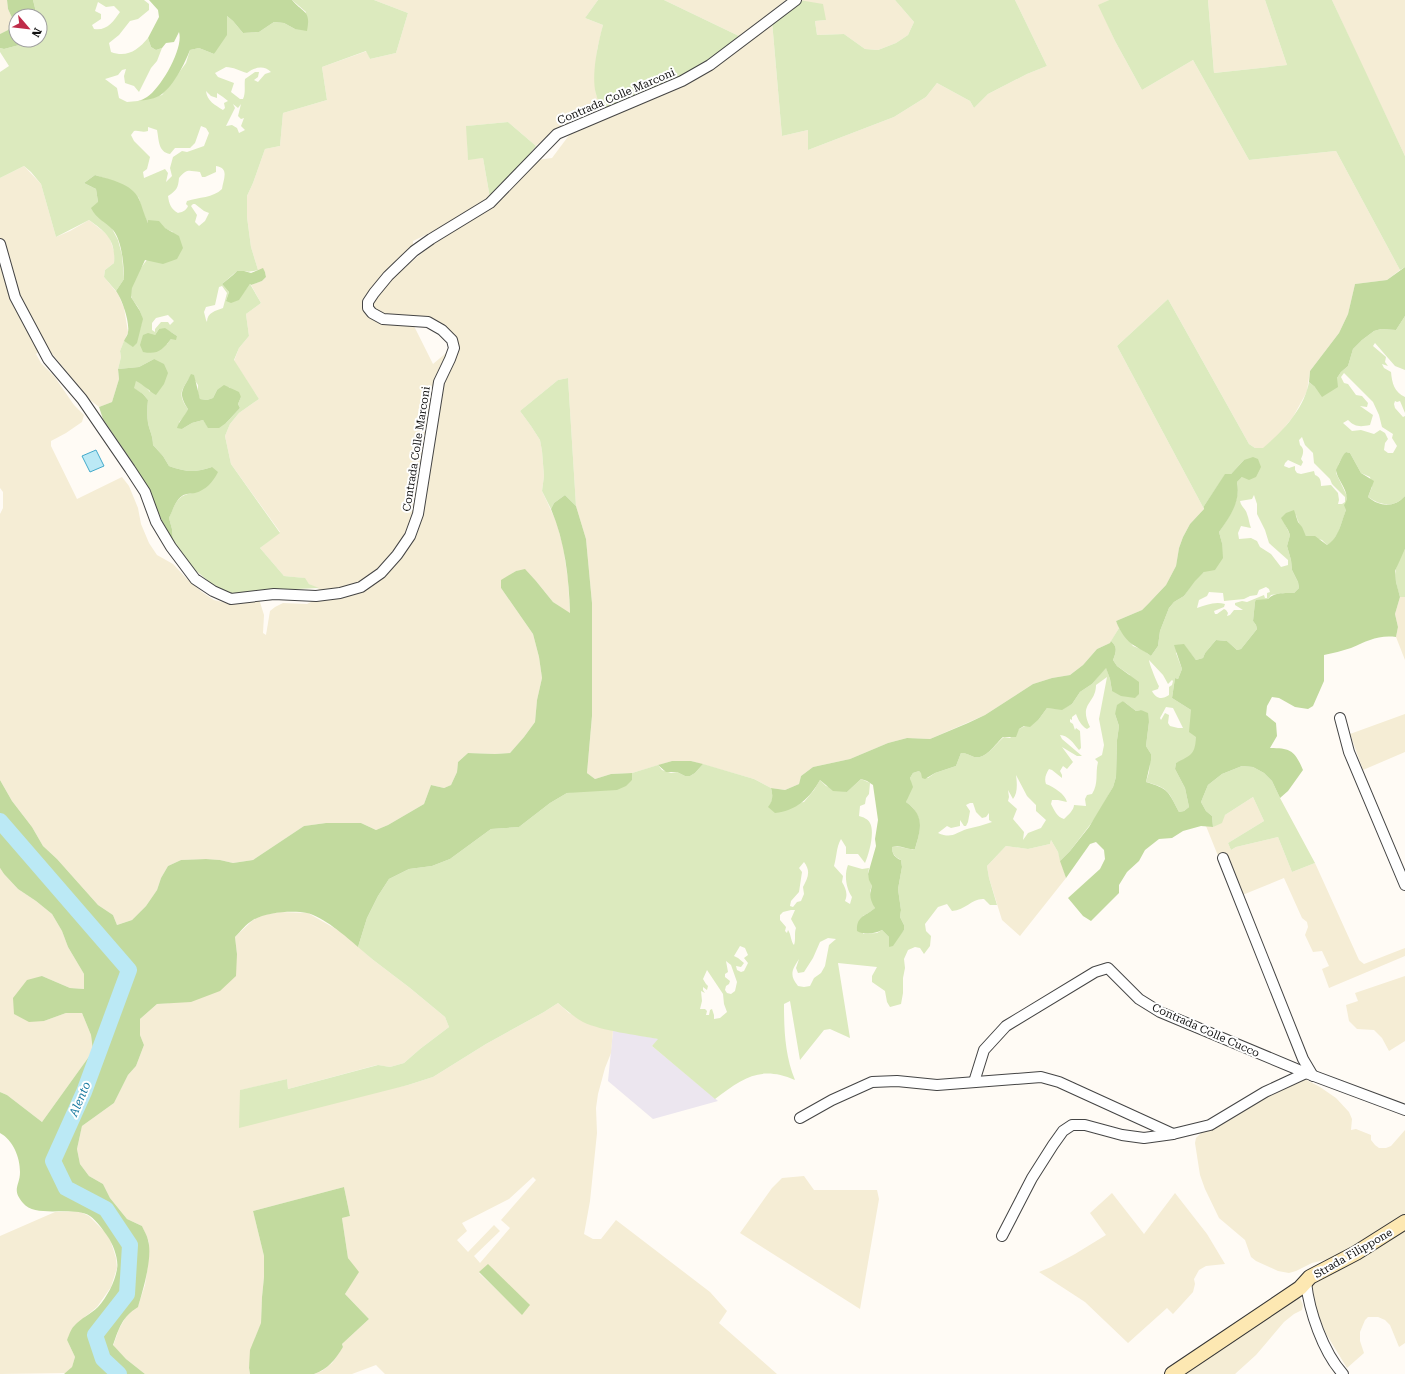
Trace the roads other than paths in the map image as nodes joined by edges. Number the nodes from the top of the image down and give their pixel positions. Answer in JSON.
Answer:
{"nodes":[{"id":1,"x":796,"y":0,"type":"edge"},
{"id":2,"x":0,"y":244,"type":"edge"},
{"id":3,"x":1340,"y":718,"type":"dead end"},
{"id":4,"x":1223,"y":858,"type":"dead end"},
{"id":5,"x":1405,"y":884,"type":"edge"},
{"id":6,"x":1310,"y":1074,"type":"junction"},
{"id":7,"x":974,"y":1082,"type":"junction"},
{"id":8,"x":1405,"y":1110,"type":"edge"},
{"id":9,"x":800,"y":1118,"type":"dead end"},
{"id":10,"x":1173,"y":1134,"type":"junction"},
{"id":11,"x":1405,"y":1222,"type":"edge"},
{"id":12,"x":1002,"y":1236,"type":"dead end"},
{"id":13,"x":1306,"y":1282,"type":"junction"},
{"id":14,"x":1172,"y":1374,"type":"edge"},
{"id":15,"x":1343,"y":1374,"type":"edge"}],
"edges":[{"from":1,"to":2,"type":"street","name":"Contrada Colle Marconi"},
{"from":3,"to":5,"type":"street"},
{"from":4,"to":6,"type":"street"},
{"from":6,"to":7,"type":"street","name":"Contrada Colle Cucco"},
{"from":6,"to":8,"type":"street","name":"Contrada Colle Cucco"},
{"from":6,"to":10,"type":"street"},
{"from":7,"to":9,"type":"street"},
{"from":7,"to":10,"type":"street"},
{"from":10,"to":12,"type":"street"},
{"from":11,"to":13,"type":"street","name":"Strada Filippone"},
{"from":13,"to":14,"type":"street"},
{"from":13,"to":15,"type":"street","name":"Strada Filippone"}]}
